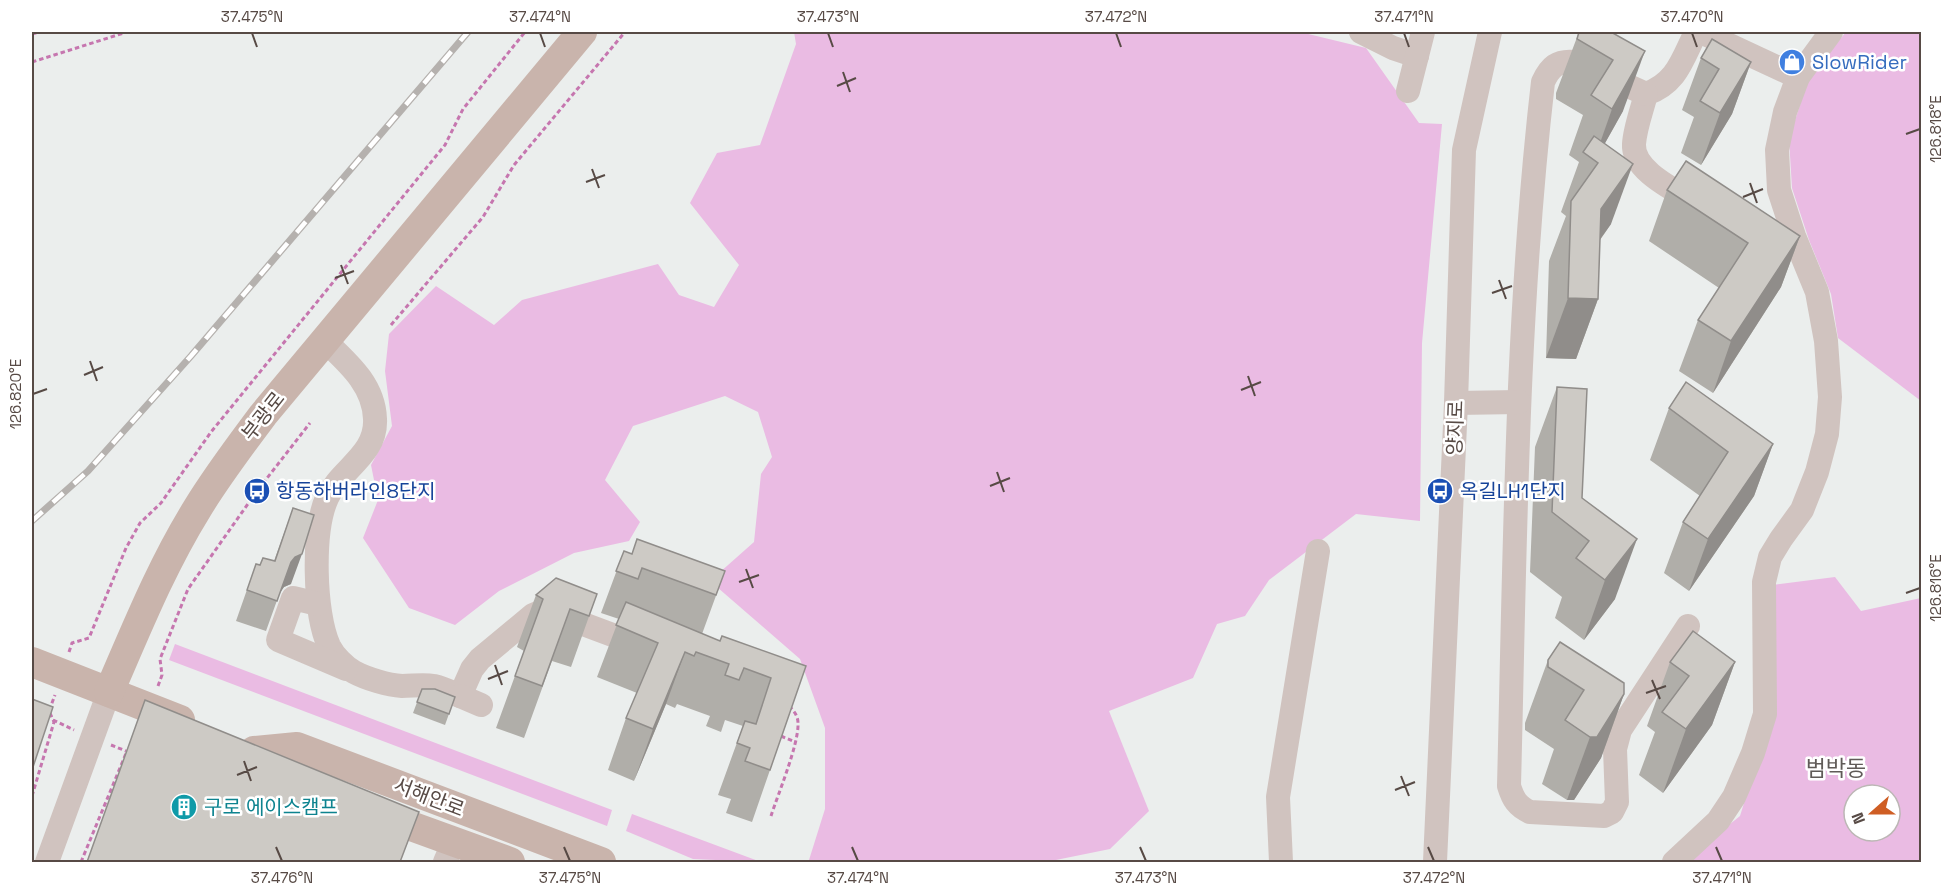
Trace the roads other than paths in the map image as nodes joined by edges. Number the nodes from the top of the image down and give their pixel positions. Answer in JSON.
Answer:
{"nodes":[{"id":1,"x":582,"y":32,"type":"edge"},
{"id":2,"x":1361,"y":32,"type":"edge"},
{"id":3,"x":1423,"y":32,"type":"edge"},
{"id":4,"x":1490,"y":32,"type":"edge"},
{"id":5,"x":1696,"y":32,"type":"edge"},
{"id":6,"x":1701,"y":32,"type":"edge"},
{"id":7,"x":1831,"y":32,"type":"edge"},
{"id":8,"x":1417,"y":56,"type":"junction"},
{"id":9,"x":1798,"y":77,"type":"junction"},
{"id":10,"x":1408,"y":91,"type":"dead end"},
{"id":11,"x":1646,"y":94,"type":"junction"},
{"id":12,"x":1714,"y":214,"type":"edge"},
{"id":13,"x":325,"y":341,"type":"junction"},
{"id":14,"x":1519,"y":402,"type":"junction"},
{"id":15,"x":1456,"y":403,"type":"junction"},
{"id":16,"x":1318,"y":551,"type":"dead end"},
{"id":17,"x":318,"y":604,"type":"junction"},
{"id":18,"x":1689,"y":626,"type":"dead end"},
{"id":19,"x":658,"y":652,"type":"edge"},
{"id":20,"x":32,"y":662,"type":"edge"},
{"id":21,"x":354,"y":672,"type":"junction"},
{"id":22,"x":109,"y":692,"type":"junction"},
{"id":23,"x":203,"y":729,"type":"edge"},
{"id":24,"x":277,"y":776,"type":"edge"},
{"id":25,"x":348,"y":804,"type":"edge"},
{"id":26,"x":449,"y":852,"type":"edge"},
{"id":27,"x":47,"y":862,"type":"edge"},
{"id":28,"x":510,"y":862,"type":"edge"},
{"id":29,"x":601,"y":862,"type":"edge"},
{"id":30,"x":1281,"y":862,"type":"edge"},
{"id":31,"x":1435,"y":862,"type":"edge"},
{"id":32,"x":1674,"y":862,"type":"edge"}],
"edges":[{"from":1,"to":13,"type":"main road","name":"부광로"},
{"from":2,"to":8,"type":"street"},
{"from":3,"to":8,"type":"street"},
{"from":4,"to":15,"type":"street","name":"양지로"},
{"from":5,"to":11,"type":"street"},
{"from":6,"to":9,"type":"street"},
{"from":7,"to":9,"type":"street"},
{"from":8,"to":10,"type":"street"},
{"from":9,"to":32,"type":"street"},
{"from":11,"to":12,"type":"street"},
{"from":11,"to":14,"type":"street"},
{"from":13,"to":17,"type":"street"},
{"from":13,"to":22,"type":"main road","name":"부광로"},
{"from":14,"to":15,"type":"street"},
{"from":14,"to":18,"type":"street"},
{"from":15,"to":31,"type":"street","name":"양지로"},
{"from":16,"to":30,"type":"street"},
{"from":17,"to":21,"type":"street"},
{"from":17,"to":21,"type":"street"},
{"from":19,"to":21,"type":"street"},
{"from":20,"to":22,"type":"main road"},
{"from":22,"to":23,"type":"main road"},
{"from":22,"to":27,"type":"street","name":"부광로"},
{"from":24,"to":29,"type":"main road","name":"서해안로"},
{"from":25,"to":26,"type":"main road","name":"서해안로"},
{"from":26,"to":28,"type":"main road","name":"서해안로"}]}
